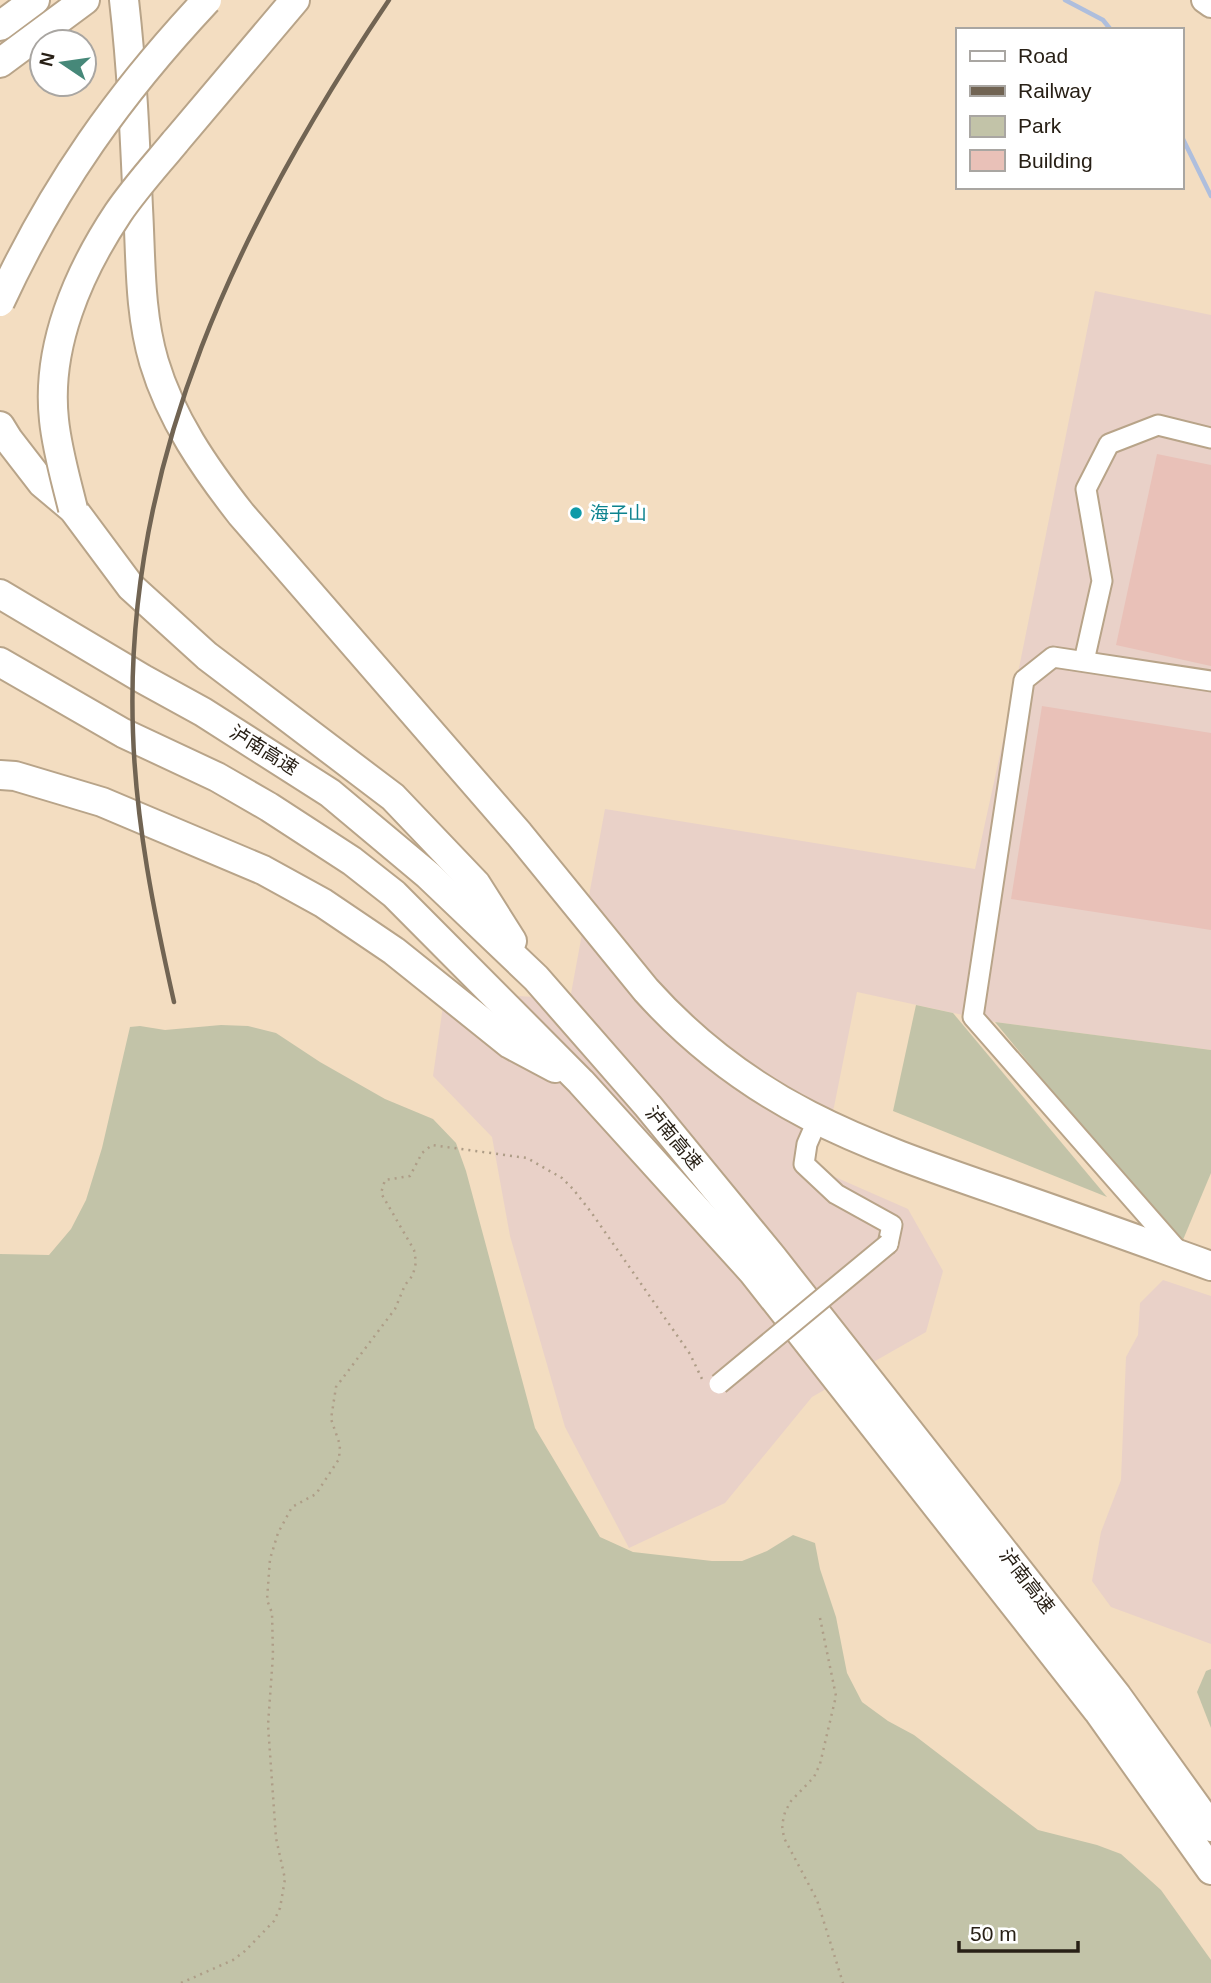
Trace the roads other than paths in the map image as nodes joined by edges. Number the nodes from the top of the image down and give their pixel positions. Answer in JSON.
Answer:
{"nodes":[{"id":1,"x":35,"y":0,"type":"edge"},
{"id":2,"x":85,"y":0,"type":"edge"},
{"id":3,"x":124,"y":0,"type":"edge"},
{"id":4,"x":207,"y":0,"type":"edge"},
{"id":5,"x":295,"y":0,"type":"edge"},
{"id":6,"x":1204,"y":0,"type":"edge"},
{"id":7,"x":1211,"y":5,"type":"edge"},
{"id":8,"x":0,"y":26,"type":"edge"},
{"id":9,"x":0,"y":63,"type":"edge"},
{"id":10,"x":0,"y":302,"type":"edge"},
{"id":11,"x":0,"y":426,"type":"edge"},
{"id":12,"x":1211,"y":438,"type":"edge"},
{"id":13,"x":73,"y":509,"type":"junction"},
{"id":14,"x":0,"y":594,"type":"edge"},
{"id":15,"x":1084,"y":661,"type":"junction"},
{"id":16,"x":0,"y":662,"type":"edge"},
{"id":17,"x":1211,"y":681,"type":"edge"},
{"id":18,"x":5,"y":774,"type":"edge"},
{"id":19,"x":536,"y":978,"type":"junction"},
{"id":20,"x":581,"y":1082,"type":"junction"},
{"id":21,"x":817,"y":1121,"type":"junction"},
{"id":22,"x":1183,"y":1256,"type":"junction"},
{"id":23,"x":1211,"y":1266,"type":"edge"},
{"id":24,"x":719,"y":1384,"type":"road end"},
{"id":25,"x":1211,"y":1827,"type":"edge"},
{"id":26,"x":1211,"y":1870,"type":"edge"}],
"edges":[{"from":1,"to":8,"type":"highway"},
{"from":2,"to":9,"type":"highway"},
{"from":3,"to":21,"type":"highway"},
{"from":4,"to":10,"type":"highway","bridge":true},
{"from":5,"to":13,"type":"highway","bridge":true},
{"from":6,"to":7,"type":"main road"},
{"from":11,"to":13,"type":"highway"},
{"from":12,"to":15,"type":"street"},
{"from":13,"to":19,"type":"highway"},
{"from":14,"to":19,"type":"highway","name":"泸南高速"},
{"from":15,"to":17,"type":"street"},
{"from":15,"to":22,"type":"street"},
{"from":16,"to":20,"type":"highway","name":"泸南高速"},
{"from":18,"to":20,"type":"highway"},
{"from":19,"to":25,"type":"highway","name":"泸南高速"},
{"from":20,"to":26,"type":"highway","name":"泸南高速"},
{"from":21,"to":22,"type":"highway"},
{"from":21,"to":24,"type":"street","bridge":true},
{"from":22,"to":23,"type":"highway"}]}
